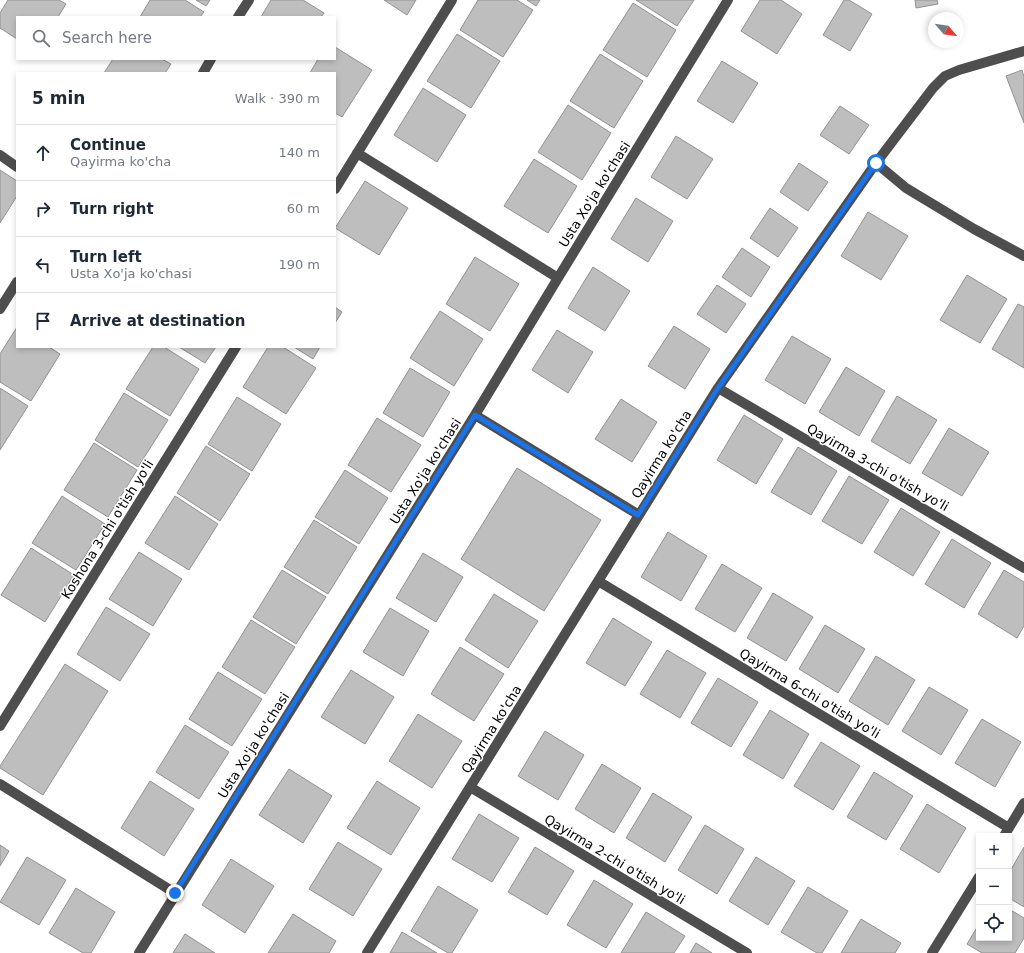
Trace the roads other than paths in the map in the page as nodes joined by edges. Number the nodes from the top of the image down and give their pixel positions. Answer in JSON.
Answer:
{"nodes":[{"id":1,"x":249,"y":0,"type":"edge"},
{"id":2,"x":452,"y":0,"type":"edge"},
{"id":3,"x":728,"y":0,"type":"edge"},
{"id":4,"x":239,"y":16,"type":"edge"},
{"id":5,"x":1024,"y":51,"type":"edge"},
{"id":6,"x":210,"y":60,"type":"edge"},
{"id":7,"x":204,"y":72,"type":"edge"},
{"id":8,"x":357,"y":153,"type":"junction"},
{"id":9,"x":0,"y":155,"type":"edge"},
{"id":10,"x":876,"y":163,"type":"junction"},
{"id":11,"x":16,"y":166,"type":"edge"},
{"id":12,"x":336,"y":187,"type":"edge"},
{"id":13,"x":1024,"y":256,"type":"edge"},
{"id":14,"x":558,"y":278,"type":"junction"},
{"id":15,"x":16,"y":284,"type":"edge"},
{"id":16,"x":0,"y":310,"type":"edge"},
{"id":17,"x":235,"y":348,"type":"edge"},
{"id":18,"x":718,"y":388,"type":"junction"},
{"id":19,"x":475,"y":415,"type":"junction"},
{"id":20,"x":638,"y":515,"type":"junction"},
{"id":21,"x":1024,"y":568,"type":"edge"},
{"id":22,"x":598,"y":581,"type":"junction"},
{"id":23,"x":0,"y":726,"type":"edge"},
{"id":24,"x":0,"y":784,"type":"edge"},
{"id":25,"x":470,"y":786,"type":"junction"},
{"id":26,"x":1024,"y":804,"type":"edge"},
{"id":27,"x":1006,"y":832,"type":"edge"},
{"id":28,"x":976,"y":882,"type":"edge"},
{"id":29,"x":175,"y":893,"type":"junction"},
{"id":30,"x":139,"y":953,"type":"edge"},
{"id":31,"x":367,"y":953,"type":"edge"},
{"id":32,"x":747,"y":953,"type":"edge"},
{"id":33,"x":932,"y":953,"type":"edge"}],
"edges":[{"from":1,"to":4,"type":"street"},
{"from":2,"to":8,"type":"street"},
{"from":3,"to":14,"type":"street","name":"Usta Xo'ja ko'chasi"},
{"from":5,"to":10,"type":"street","name":"Qayirma ko'cha"},
{"from":6,"to":7,"type":"street"},
{"from":8,"to":12,"type":"street"},
{"from":8,"to":14,"type":"street"},
{"from":9,"to":11,"type":"street"},
{"from":10,"to":13,"type":"street"},
{"from":10,"to":18,"type":"street","name":"Qayirma ko'cha"},
{"from":14,"to":19,"type":"street","name":"Usta Xo'ja ko'chasi"},
{"from":15,"to":16,"type":"street"},
{"from":17,"to":23,"type":"street","name":"Koshona 3-chi o'tish yo'li"},
{"from":18,"to":20,"type":"street","name":"Qayirma ko'cha"},
{"from":18,"to":21,"type":"street","name":"Qayirma 3-chi o'tish yo'li"},
{"from":19,"to":20,"type":"street"},
{"from":19,"to":29,"type":"street","name":"Usta Xo'ja ko'chasi"},
{"from":20,"to":22,"type":"street","name":"Qayirma ko'cha"},
{"from":22,"to":25,"type":"street","name":"Qayirma ko'cha"},
{"from":22,"to":27,"type":"street","name":"Qayirma 6-chi o'tish yo'li"},
{"from":24,"to":29,"type":"street"},
{"from":25,"to":31,"type":"street","name":"Qayirma ko'cha"},
{"from":25,"to":32,"type":"street","name":"Qayirma 2-chi o'tish yo'li"},
{"from":26,"to":27,"type":"street"},
{"from":28,"to":33,"type":"street"},
{"from":29,"to":30,"type":"street","name":"Usta Xo'ja ko'chasi"}]}
